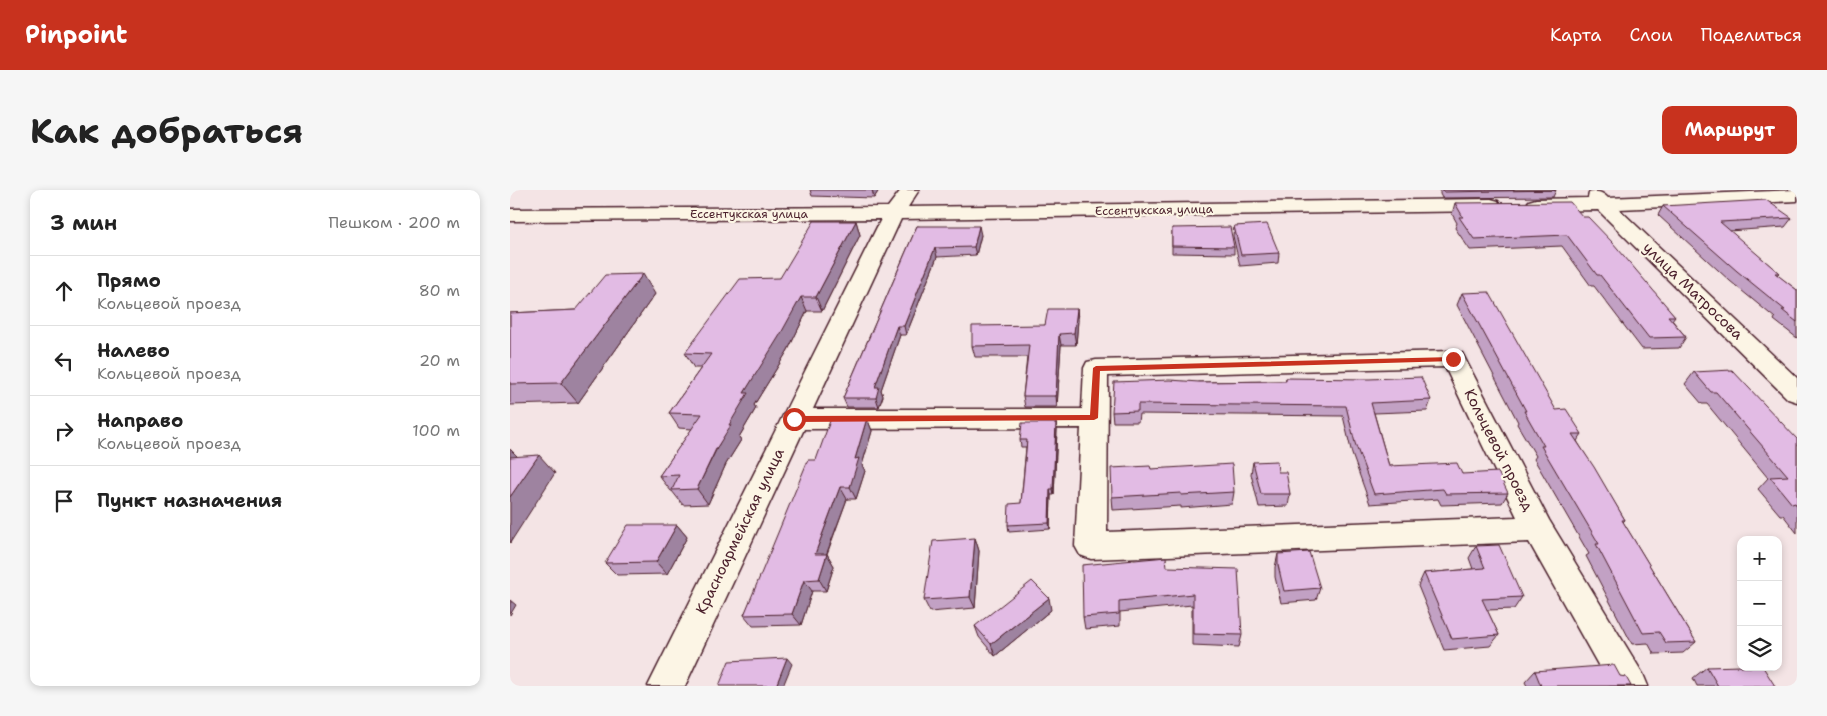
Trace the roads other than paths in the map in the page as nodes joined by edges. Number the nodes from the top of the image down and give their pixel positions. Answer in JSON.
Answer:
{"nodes":[{"id":1,"x":910,"y":190,"type":"edge"},
{"id":2,"x":1797,"y":195,"type":"edge"},
{"id":3,"x":1596,"y":197,"type":"edge"},
{"id":4,"x":894,"y":213,"type":"junction"},
{"id":5,"x":510,"y":215,"type":"edge"},
{"id":6,"x":1797,"y":393,"type":"edge"},
{"id":7,"x":1094,"y":418,"type":"junction"},
{"id":8,"x":794,"y":419,"type":"junction"},
{"id":9,"x":1538,"y":529,"type":"junction"},
{"id":10,"x":666,"y":686,"type":"edge"},
{"id":11,"x":1630,"y":686,"type":"edge"}],
"edges":[{"from":1,"to":4,"type":"street","name":"Красноармейская улица"},
{"from":2,"to":3,"type":"street","name":"Ессентукская улица"},
{"from":3,"to":4,"type":"street","name":"Ессентукская улица"},
{"from":3,"to":6,"type":"street","name":"улица Матросова"},
{"from":4,"to":5,"type":"street","name":"Ессентукская улица"},
{"from":4,"to":8,"type":"street","name":"Красноармейская улица"},
{"from":7,"to":8,"type":"street"},
{"from":7,"to":9,"type":"street","name":"Кольцевой проезд"},
{"from":7,"to":9,"type":"street","name":"Кольцевой проезд"},
{"from":8,"to":10,"type":"street","name":"Красноармейская улица"},
{"from":9,"to":11,"type":"street","name":"Кольцевой проезд"}]}
